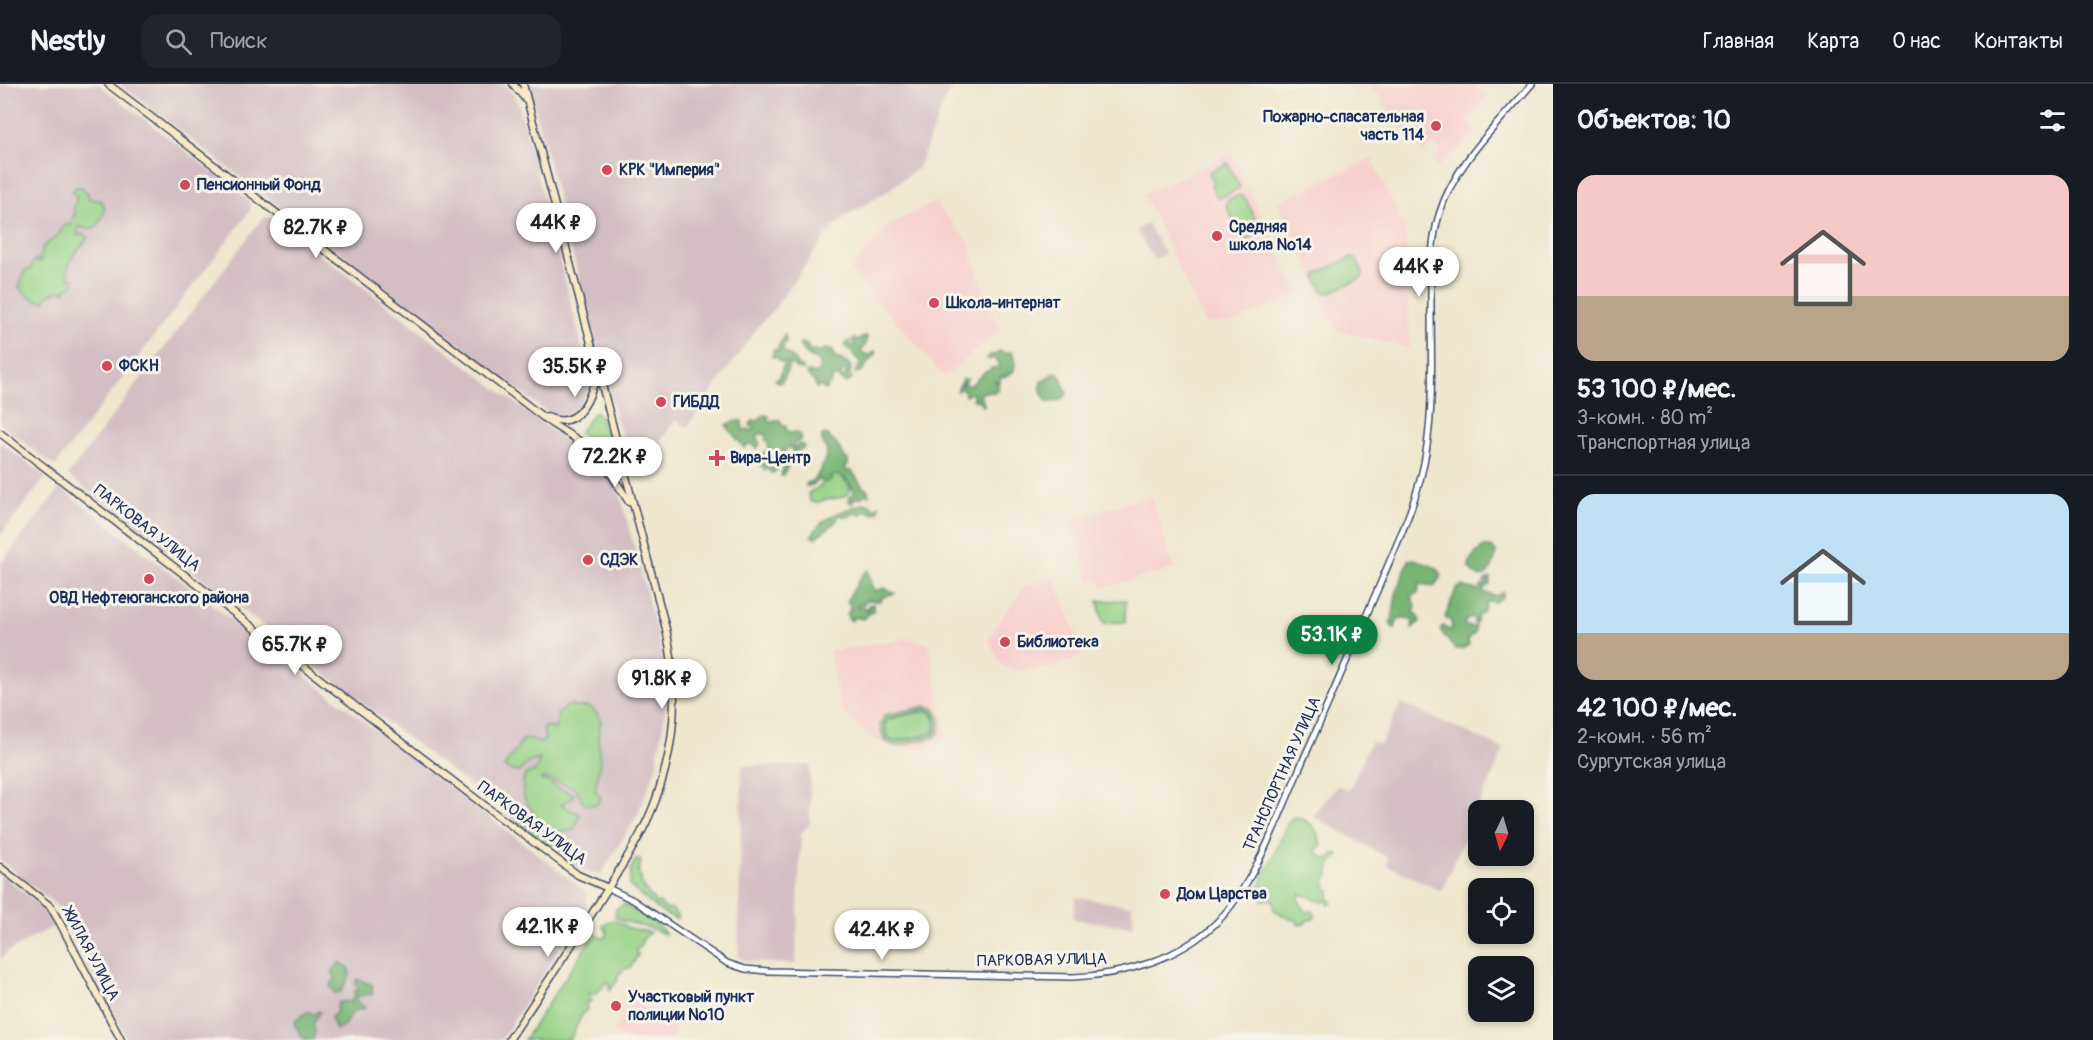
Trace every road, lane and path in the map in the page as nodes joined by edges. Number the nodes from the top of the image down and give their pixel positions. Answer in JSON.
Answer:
{"nodes":[{"id":1,"x":108,"y":84,"type":"edge"},
{"id":2,"x":513,"y":84,"type":"edge"},
{"id":3,"x":523,"y":84,"type":"edge"},
{"id":4,"x":1532,"y":84,"type":"edge"},
{"id":5,"x":530,"y":107,"type":"junction"},
{"id":6,"x":597,"y":366,"type":"junction"},
{"id":7,"x":539,"y":413,"type":"junction"},
{"id":8,"x":552,"y":424,"type":"junction"},
{"id":9,"x":0,"y":433,"type":"edge"},
{"id":10,"x":621,"y":461,"type":"junction"},
{"id":11,"x":633,"y":508,"type":"junction"},
{"id":12,"x":0,"y":867,"type":"edge"},
{"id":13,"x":608,"y":888,"type":"junction"},
{"id":14,"x":1176,"y":951,"type":"joint"},
{"id":15,"x":121,"y":1040,"type":"edge"},
{"id":16,"x":509,"y":1040,"type":"edge"}],
"edges":[{"from":1,"to":7,"type":"main road"},
{"from":2,"to":5,"type":"main road"},
{"from":3,"to":5,"type":"main road"},
{"from":4,"to":14,"type":"street","name":"ТРАНСПОРТНАЯ УЛИЦА"},
{"from":5,"to":6,"type":"main road"},
{"from":6,"to":7,"type":"main road"},
{"from":6,"to":10,"type":"main road"},
{"from":7,"to":8,"type":"main road"},
{"from":8,"to":10,"type":"main road"},
{"from":8,"to":11,"type":"main road"},
{"from":9,"to":13,"type":"main road","name":"ПАРКОВАЯ УЛИЦА"},
{"from":10,"to":11,"type":"main road"},
{"from":11,"to":13,"type":"main road"},
{"from":12,"to":15,"type":"main road","name":"ЖИЛАЯ УЛИЦА"},
{"from":13,"to":14,"type":"street","name":"ПАРКОВАЯ УЛИЦА"},
{"from":13,"to":16,"type":"main road"}]}
